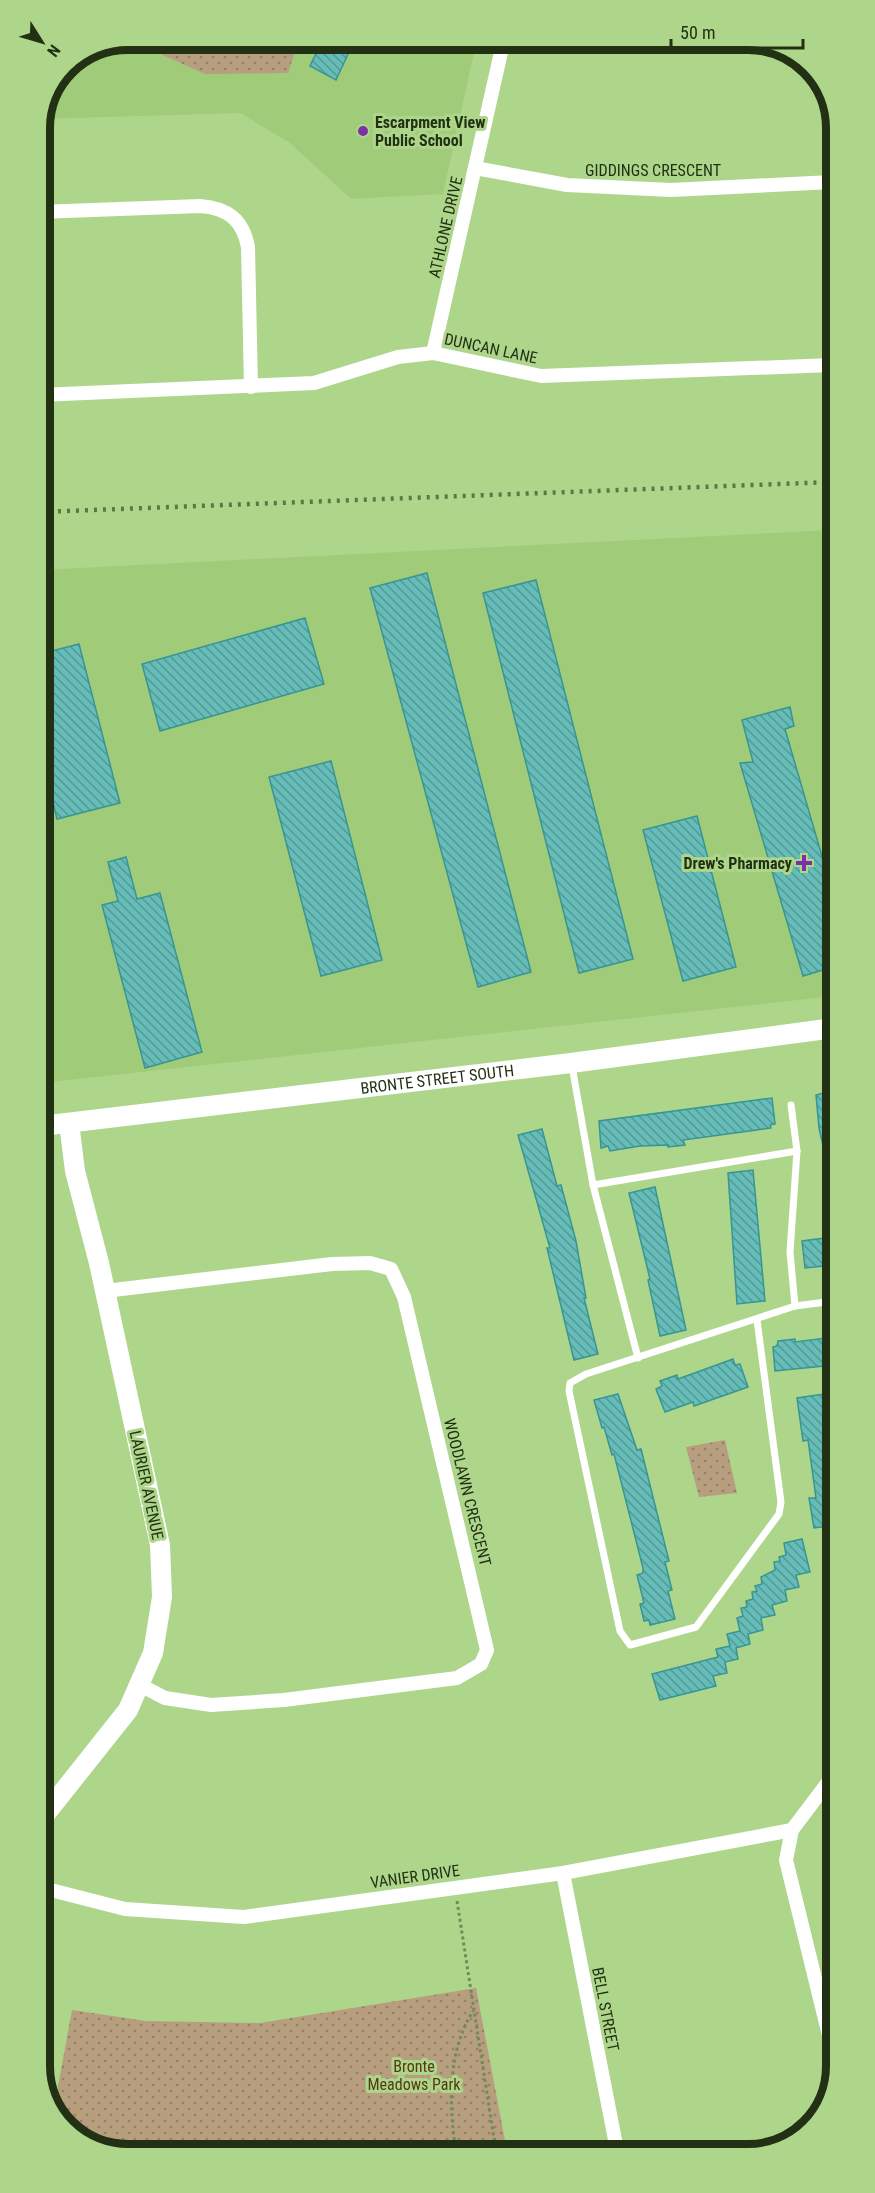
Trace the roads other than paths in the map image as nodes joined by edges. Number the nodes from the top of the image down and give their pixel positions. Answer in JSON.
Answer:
{"nodes":[{"id":1,"x":502,"y":50,"type":"edge"},
{"id":2,"x":475,"y":168,"type":"junction"},
{"id":3,"x":826,"y":182,"type":"edge"},
{"id":4,"x":50,"y":212,"type":"edge"},
{"id":5,"x":433,"y":353,"type":"junction"},
{"id":6,"x":826,"y":365,"type":"edge"},
{"id":7,"x":251,"y":387,"type":"junction"},
{"id":8,"x":50,"y":395,"type":"edge"},
{"id":9,"x":826,"y":1029,"type":"edge"},
{"id":10,"x":572,"y":1063,"type":"junction"},
{"id":11,"x":791,"y":1105,"type":"dead end"},
{"id":12,"x":69,"y":1123,"type":"junction"},
{"id":13,"x":50,"y":1125,"type":"edge"},
{"id":14,"x":797,"y":1150,"type":"junction"},
{"id":15,"x":593,"y":1185,"type":"junction"},
{"id":16,"x":105,"y":1291,"type":"junction"},
{"id":17,"x":826,"y":1303,"type":"edge"},
{"id":18,"x":795,"y":1306,"type":"junction"},
{"id":19,"x":757,"y":1320,"type":"junction"},
{"id":20,"x":638,"y":1358,"type":"junction"},
{"id":21,"x":140,"y":1685,"type":"junction"},
{"id":22,"x":826,"y":1785,"type":"edge"},
{"id":23,"x":50,"y":1808,"type":"edge"},
{"id":24,"x":792,"y":1830,"type":"junction"},
{"id":25,"x":563,"y":1873,"type":"junction"},
{"id":26,"x":50,"y":1890,"type":"edge"},
{"id":27,"x":826,"y":2025,"type":"edge"},
{"id":28,"x":616,"y":2144,"type":"edge"}],
"edges":[{"from":1,"to":2,"type":"street","name":"ATHLONE DRIVE"},
{"from":2,"to":3,"type":"street","name":"GIDDINGS CRESCENT"},
{"from":2,"to":5,"type":"street","name":"ATHLONE DRIVE"},
{"from":4,"to":7,"type":"street"},
{"from":5,"to":6,"type":"street","name":"DUNCAN LANE"},
{"from":5,"to":7,"type":"street","name":"DUNCAN LANE"},
{"from":7,"to":8,"type":"street","name":"DUNCAN LANE"},
{"from":9,"to":10,"type":"main road","name":"BRONTE STREET SOUTH"},
{"from":10,"to":12,"type":"main road","name":"BRONTE STREET SOUTH"},
{"from":10,"to":15,"type":"lane"},
{"from":11,"to":14,"type":"lane"},
{"from":12,"to":13,"type":"main road","name":"BRONTE STREET SOUTH"},
{"from":12,"to":16,"type":"main road","name":"LAURIER AVENUE"},
{"from":14,"to":15,"type":"lane"},
{"from":14,"to":18,"type":"lane"},
{"from":15,"to":20,"type":"lane"},
{"from":16,"to":21,"type":"main road","name":"LAURIER AVENUE"},
{"from":16,"to":21,"type":"street","name":"WOODLAWN CRESCENT"},
{"from":17,"to":18,"type":"lane"},
{"from":18,"to":19,"type":"lane"},
{"from":19,"to":20,"type":"lane"},
{"from":19,"to":20,"type":"lane"},
{"from":21,"to":23,"type":"main road","name":"LAURIER AVENUE"},
{"from":22,"to":24,"type":"street"},
{"from":24,"to":25,"type":"street","name":"VANIER DRIVE"},
{"from":24,"to":27,"type":"street"},
{"from":25,"to":26,"type":"street","name":"VANIER DRIVE"},
{"from":25,"to":28,"type":"street","name":"BELL STREET"}]}
